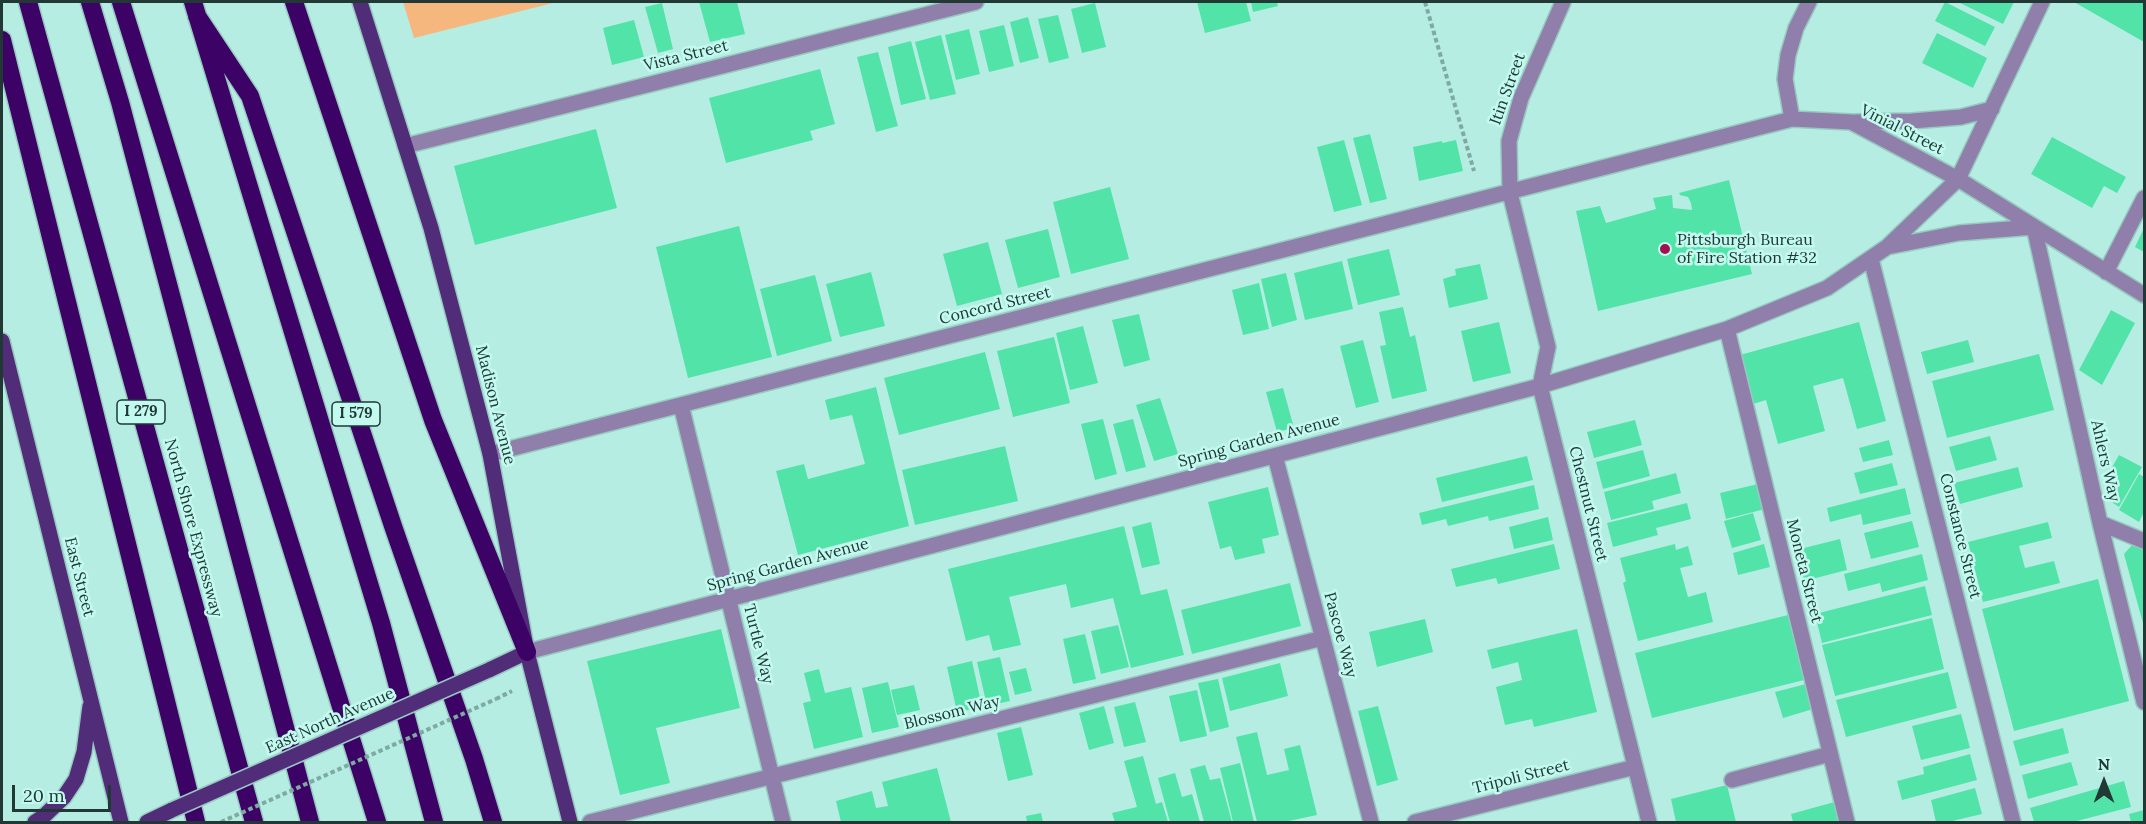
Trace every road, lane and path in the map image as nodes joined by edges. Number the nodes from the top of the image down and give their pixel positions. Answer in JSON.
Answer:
{"nodes":[{"id":1,"x":28,"y":2,"type":"edge"},
{"id":2,"x":90,"y":2,"type":"edge"},
{"id":3,"x":121,"y":2,"type":"edge"},
{"id":4,"x":294,"y":2,"type":"edge"},
{"id":5,"x":360,"y":2,"type":"edge"},
{"id":6,"x":976,"y":2,"type":"edge"},
{"id":7,"x":1425,"y":2,"type":"edge"},
{"id":8,"x":1563,"y":2,"type":"edge"},
{"id":9,"x":1809,"y":2,"type":"edge"},
{"id":10,"x":2042,"y":2,"type":"edge"},
{"id":11,"x":195,"y":9,"type":"edge"},
{"id":12,"x":2,"y":40,"type":"edge"},
{"id":13,"x":1992,"y":109,"type":"junction"},
{"id":14,"x":1792,"y":119,"type":"junction"},
{"id":15,"x":1851,"y":122,"type":"junction"},
{"id":16,"x":405,"y":146,"type":"junction"},
{"id":17,"x":1474,"y":171,"type":"dead end"},
{"id":18,"x":1958,"y":179,"type":"junction"},
{"id":19,"x":1510,"y":193,"type":"junction"},
{"id":20,"x":2145,"y":198,"type":"edge"},
{"id":21,"x":2034,"y":227,"type":"junction"},
{"id":22,"x":1887,"y":247,"type":"junction"},
{"id":23,"x":1871,"y":259,"type":"junction"},
{"id":24,"x":2106,"y":272,"type":"junction"},
{"id":25,"x":2145,"y":295,"type":"edge"},
{"id":26,"x":1726,"y":329,"type":"junction"},
{"id":27,"x":2,"y":341,"type":"edge"},
{"id":28,"x":1540,"y":386,"type":"junction"},
{"id":29,"x":681,"y":405,"type":"junction"},
{"id":30,"x":490,"y":454,"type":"junction"},
{"id":31,"x":1275,"y":456,"type":"junction"},
{"id":32,"x":2100,"y":523,"type":"junction"},
{"id":33,"x":2145,"y":541,"type":"edge"},
{"id":34,"x":728,"y":599,"type":"junction"},
{"id":35,"x":1323,"y":638,"type":"junction"},
{"id":36,"x":527,"y":652,"type":"junction"},
{"id":37,"x":91,"y":697,"type":"junction"},
{"id":38,"x":496,"y":699,"type":"dead end"},
{"id":39,"x":2145,"y":702,"type":"edge"},
{"id":40,"x":1830,"y":754,"type":"junction"},
{"id":41,"x":1635,"y":767,"type":"junction"},
{"id":42,"x":772,"y":777,"type":"junction"},
{"id":43,"x":1732,"y":780,"type":"dead end"},
{"id":44,"x":1456,"y":818,"type":"edge"},
{"id":45,"x":34,"y":822,"type":"edge"},
{"id":46,"x":121,"y":822,"type":"edge"},
{"id":47,"x":147,"y":822,"type":"edge"},
{"id":48,"x":196,"y":822,"type":"edge"},
{"id":49,"x":220,"y":822,"type":"edge"},
{"id":50,"x":254,"y":822,"type":"edge"},
{"id":51,"x":310,"y":822,"type":"edge"},
{"id":52,"x":377,"y":822,"type":"edge"},
{"id":53,"x":434,"y":822,"type":"edge"},
{"id":54,"x":494,"y":822,"type":"edge"},
{"id":55,"x":570,"y":822,"type":"edge"},
{"id":56,"x":590,"y":822,"type":"edge"},
{"id":57,"x":783,"y":822,"type":"edge"},
{"id":58,"x":1371,"y":822,"type":"edge"},
{"id":59,"x":1415,"y":822,"type":"edge"},
{"id":60,"x":1649,"y":822,"type":"edge"},
{"id":61,"x":1847,"y":822,"type":"edge"},
{"id":62,"x":2013,"y":822,"type":"edge"}],
"edges":[{"from":1,"to":50,"type":"highway","name":"North Shore Expressway","number":"I 279"},
{"from":2,"to":51,"type":"highway"},
{"from":3,"to":52,"type":"highway"},
{"from":4,"to":36,"type":"highway"},
{"from":5,"to":16,"type":"main road","name":"Madison Avenue"},
{"from":6,"to":16,"type":"street","name":"Vista Street"},
{"from":7,"to":17,"type":"path"},
{"from":8,"to":19,"type":"street","name":"Itin Street"},
{"from":9,"to":14,"type":"street"},
{"from":10,"to":13,"type":"street"},
{"from":11,"to":53,"type":"highway"},
{"from":11,"to":54,"type":"highway","number":"I 579"},
{"from":12,"to":48,"type":"highway"},
{"from":13,"to":15,"type":"street"},
{"from":13,"to":18,"type":"street"},
{"from":14,"to":15,"type":"street","name":"Vinial Street"},
{"from":14,"to":19,"type":"street","name":"Vinial Street"},
{"from":15,"to":18,"type":"street","name":"Vinial Street"},
{"from":16,"to":30,"type":"main road","name":"Madison Avenue"},
{"from":18,"to":21,"type":"street","name":"Vinial Street"},
{"from":18,"to":22,"type":"street","name":"Spring Garden Avenue"},
{"from":19,"to":28,"type":"street","name":"Chestnut Street"},
{"from":19,"to":29,"type":"street","name":"Concord Street"},
{"from":20,"to":24,"type":"street"},
{"from":21,"to":22,"type":"street"},
{"from":21,"to":24,"type":"street","name":"Vinial Street"},
{"from":21,"to":32,"type":"street","name":"Ahlers Way"},
{"from":22,"to":23,"type":"street","name":"Spring Garden Avenue"},
{"from":23,"to":26,"type":"street","name":"Spring Garden Avenue"},
{"from":23,"to":62,"type":"street","name":"Constance Street"},
{"from":24,"to":25,"type":"street","name":"Vinial Street"},
{"from":26,"to":28,"type":"street","name":"Spring Garden Avenue"},
{"from":26,"to":40,"type":"street","name":"Moneta Street"},
{"from":27,"to":37,"type":"main road","name":"East Street"},
{"from":28,"to":31,"type":"street","name":"Spring Garden Avenue"},
{"from":28,"to":41,"type":"street","name":"Chestnut Street"},
{"from":29,"to":30,"type":"street","name":"Concord Street"},
{"from":29,"to":34,"type":"street","name":"Turtle Way"},
{"from":30,"to":36,"type":"main road","name":"Madison Avenue"},
{"from":31,"to":34,"type":"street","name":"Spring Garden Avenue"},
{"from":31,"to":35,"type":"street","name":"Pascoe Way"},
{"from":32,"to":33,"type":"street"},
{"from":32,"to":39,"type":"street","name":"Ahlers Way"},
{"from":34,"to":36,"type":"street","name":"Spring Garden Avenue"},
{"from":34,"to":42,"type":"street","name":"Turtle Way"},
{"from":35,"to":42,"type":"street","name":"Blossom Way"},
{"from":35,"to":58,"type":"street","name":"Pascoe Way"},
{"from":36,"to":47,"type":"main road","name":"East North Avenue","bridge":true},
{"from":36,"to":55,"type":"main road","name":"Madison Avenue"},
{"from":37,"to":45,"type":"main road"},
{"from":37,"to":46,"type":"main road","name":"East Street"},
{"from":38,"to":49,"type":"path","bridge":true},
{"from":40,"to":43,"type":"street"},
{"from":40,"to":61,"type":"street","name":"Moneta Street"},
{"from":41,"to":44,"type":"street","name":"Tripoli Street"},
{"from":41,"to":60,"type":"street","name":"Chestnut Street"},
{"from":42,"to":56,"type":"street","name":"Blossom Way"},
{"from":42,"to":57,"type":"street","name":"Turtle Way"},
{"from":44,"to":59,"type":"street","name":"Tripoli Street"}]}
